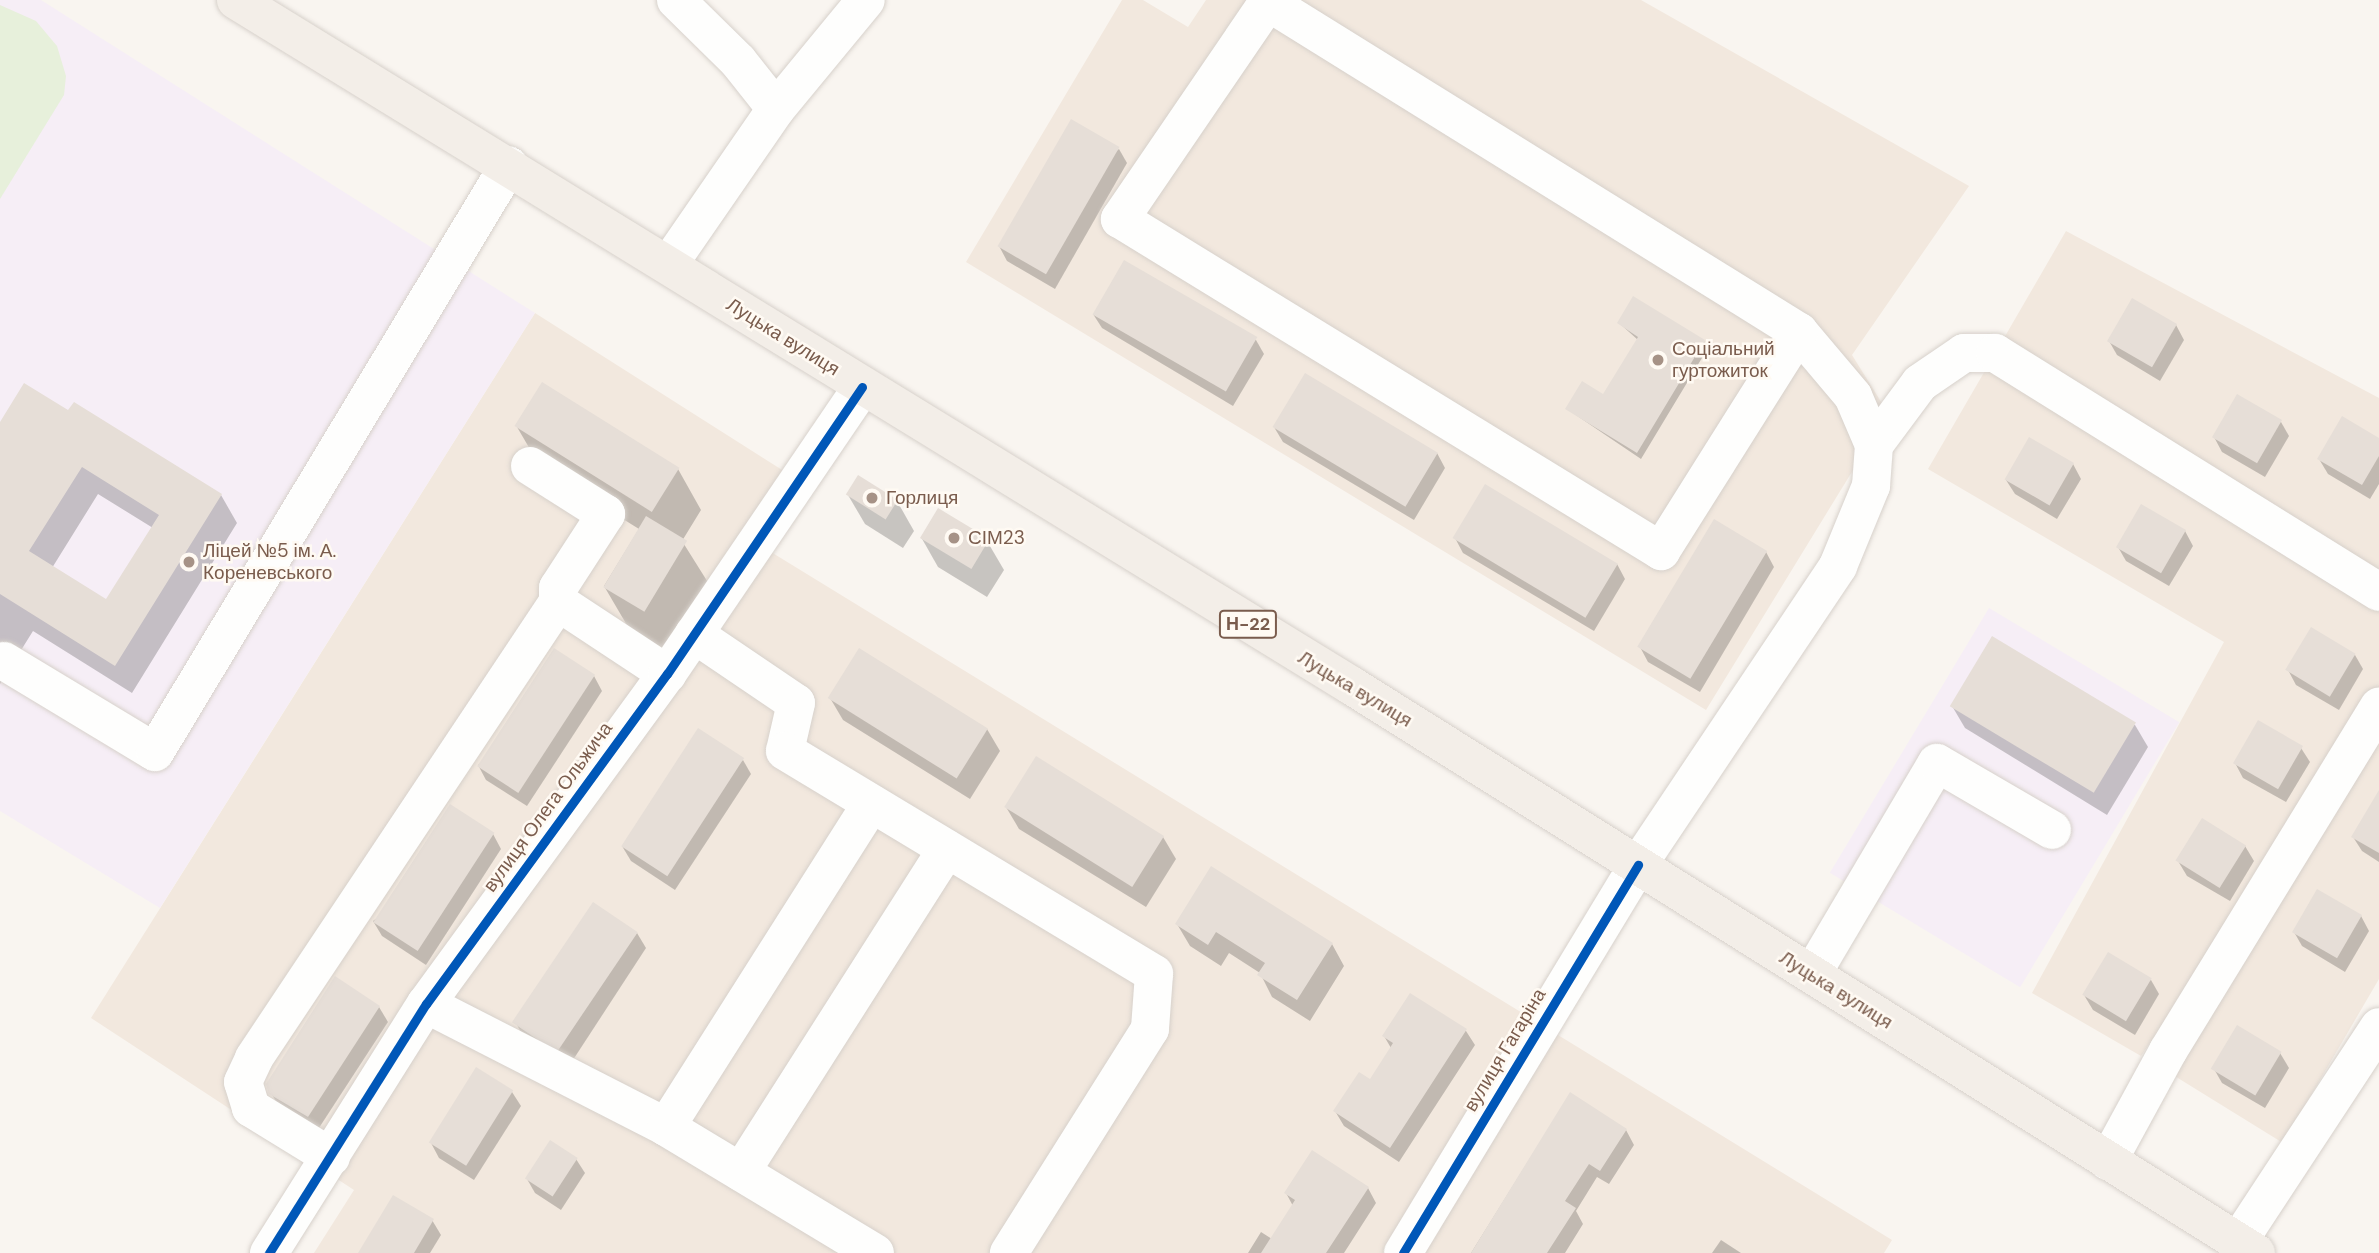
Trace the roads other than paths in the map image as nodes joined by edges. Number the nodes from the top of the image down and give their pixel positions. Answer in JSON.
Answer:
{"nodes":[{"id":1,"x":676,"y":0,"type":"edge"},
{"id":2,"x":866,"y":0,"type":"edge"},
{"id":3,"x":258,"y":6,"type":"edge"},
{"id":4,"x":776,"y":109,"type":"junction"},
{"id":5,"x":509,"y":165,"type":"junction"},
{"id":6,"x":669,"y":264,"type":"junction"},
{"id":7,"x":1799,"y":332,"type":"junction"},
{"id":8,"x":863,"y":387,"type":"junction"},
{"id":9,"x":1874,"y":445,"type":"junction"},
{"id":10,"x":530,"y":466,"type":"dead end"},
{"id":11,"x":2379,"y":592,"type":"edge"},
{"id":12,"x":558,"y":602,"type":"junction"},
{"id":13,"x":694,"y":634,"type":"junction"},
{"id":14,"x":4,"y":662,"type":"dead end"},
{"id":15,"x":667,"y":674,"type":"junction"},
{"id":16,"x":2379,"y":707,"type":"edge"},
{"id":17,"x":871,"y":804,"type":"junction"},
{"id":18,"x":2052,"y":831,"type":"dead end"},
{"id":19,"x":947,"y":849,"type":"junction"},
{"id":20,"x":1638,"y":865,"type":"junction"},
{"id":21,"x":1812,"y":974,"type":"junction"},
{"id":22,"x":426,"y":1004,"type":"junction"},
{"id":23,"x":2379,"y":1027,"type":"edge"},
{"id":24,"x":666,"y":1127,"type":"junction"},
{"id":25,"x":331,"y":1157,"type":"junction"},
{"id":26,"x":2108,"y":1161,"type":"junction"},
{"id":27,"x":741,"y":1172,"type":"junction"},
{"id":28,"x":2247,"y":1247,"type":"edge"},
{"id":29,"x":269,"y":1253,"type":"edge"},
{"id":30,"x":875,"y":1253,"type":"edge"},
{"id":31,"x":1009,"y":1253,"type":"edge"},
{"id":32,"x":1403,"y":1253,"type":"edge"}],
"edges":[{"from":1,"to":4,"type":"street"},
{"from":2,"to":4,"type":"street"},
{"from":3,"to":5,"type":"main road","name":"Луцька вулиця","number":"Н-22"},
{"from":4,"to":6,"type":"street"},
{"from":5,"to":6,"type":"main road","name":"Луцька вулиця","number":"Н-22"},
{"from":5,"to":14,"type":"street"},
{"from":6,"to":8,"type":"main road","name":"Луцька вулиця","number":"Н-22"},
{"from":7,"to":7,"type":"street"},
{"from":7,"to":9,"type":"street"},
{"from":8,"to":13,"type":"street","name":"вулиця Олега Ольжича"},
{"from":8,"to":20,"type":"main road","name":"Луцька вулиця","number":"Н-22"},
{"from":9,"to":11,"type":"street"},
{"from":9,"to":20,"type":"street","name":"вулиця Гагаріна"},
{"from":10,"to":12,"type":"street"},
{"from":12,"to":15,"type":"street"},
{"from":12,"to":25,"type":"street"},
{"from":13,"to":15,"type":"street","name":"вулиця Олега Ольжича"},
{"from":13,"to":17,"type":"street"},
{"from":15,"to":22,"type":"street","name":"вулиця Олега Ольжича"},
{"from":16,"to":26,"type":"street"},
{"from":17,"to":19,"type":"street"},
{"from":17,"to":24,"type":"street"},
{"from":18,"to":21,"type":"street"},
{"from":19,"to":27,"type":"street"},
{"from":19,"to":31,"type":"street"},
{"from":20,"to":21,"type":"main road","name":"Луцька вулиця","number":"Н-22"},
{"from":20,"to":32,"type":"street","name":"вулиця Гагаріна"},
{"from":21,"to":26,"type":"main road","name":"Луцька вулиця","number":"Н-22"},
{"from":22,"to":24,"type":"street"},
{"from":22,"to":25,"type":"street","name":"вулиця Олега Ольжича"},
{"from":23,"to":28,"type":"street"},
{"from":24,"to":27,"type":"street"},
{"from":25,"to":29,"type":"street","name":"вулиця Олега Ольжича"},
{"from":26,"to":28,"type":"main road","name":"Луцька вулиця","number":"Н-22"},
{"from":27,"to":30,"type":"street"}]}
